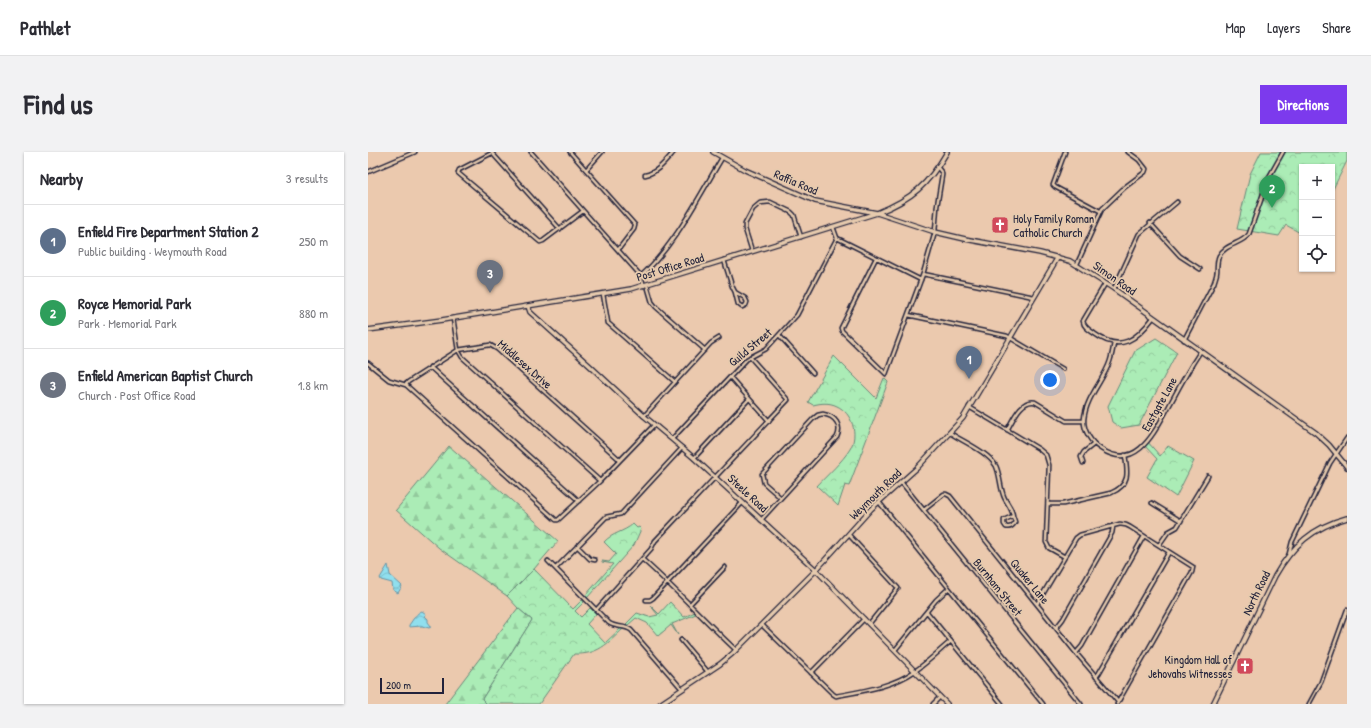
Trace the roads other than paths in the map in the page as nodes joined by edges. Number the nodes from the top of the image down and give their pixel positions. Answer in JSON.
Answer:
{"nodes":[{"id":1,"x":415,"y":152,"type":"edge"},
{"id":2,"x":492,"y":152,"type":"edge"},
{"id":3,"x":531,"y":152,"type":"edge"},
{"id":4,"x":570,"y":152,"type":"edge"},
{"id":5,"x":602,"y":152,"type":"edge"},
{"id":6,"x":674,"y":152,"type":"edge"},
{"id":7,"x":713,"y":152,"type":"edge"},
{"id":8,"x":947,"y":152,"type":"edge"},
{"id":9,"x":1065,"y":152,"type":"edge"},
{"id":10,"x":1128,"y":152,"type":"edge"},
{"id":11,"x":1283,"y":152,"type":"edge"},
{"id":12,"x":722,"y":158,"type":"junction"},
{"id":13,"x":938,"y":168,"type":"junction"},
{"id":14,"x":586,"y":170,"type":"junction"},
{"id":15,"x":368,"y":172,"type":"edge"},
{"id":16,"x":645,"y":175,"type":"dead end"},
{"id":17,"x":1177,"y":202,"type":"dead end"},
{"id":18,"x":583,"y":211,"type":"junction"},
{"id":19,"x":1100,"y":211,"type":"junction"},
{"id":20,"x":877,"y":213,"type":"junction"},
{"id":21,"x":1150,"y":223,"type":"junction"},
{"id":22,"x":834,"y":226,"type":"junction"},
{"id":23,"x":560,"y":229,"type":"junction"},
{"id":24,"x":935,"y":232,"type":"junction"},
{"id":25,"x":801,"y":237,"type":"junction"},
{"id":26,"x":837,"y":238,"type":"junction"},
{"id":27,"x":618,"y":250,"type":"junction"},
{"id":28,"x":752,"y":252,"type":"junction"},
{"id":29,"x":1058,"y":257,"type":"junction"},
{"id":30,"x":876,"y":258,"type":"junction"},
{"id":31,"x":724,"y":260,"type":"junction"},
{"id":32,"x":1076,"y":264,"type":"junction"},
{"id":33,"x":1200,"y":270,"type":"dead end"},
{"id":34,"x":923,"y":274,"type":"junction"},
{"id":35,"x":641,"y":276,"type":"junction"},
{"id":36,"x":921,"y":280,"type":"junction"},
{"id":37,"x":1105,"y":283,"type":"junction"},
{"id":38,"x":645,"y":285,"type":"junction"},
{"id":39,"x":1114,"y":289,"type":"junction"},
{"id":40,"x":735,"y":292,"type":"junction"},
{"id":41,"x":603,"y":294,"type":"junction"},
{"id":42,"x":1034,"y":297,"type":"junction"},
{"id":43,"x":528,"y":306,"type":"junction"},
{"id":44,"x":908,"y":315,"type":"junction"},
{"id":45,"x":453,"y":318,"type":"junction"},
{"id":46,"x":1153,"y":318,"type":"junction"},
{"id":47,"x":368,"y":330,"type":"edge"},
{"id":48,"x":779,"y":335,"type":"junction"},
{"id":49,"x":719,"y":338,"type":"dead end"},
{"id":50,"x":1011,"y":338,"type":"junction"},
{"id":51,"x":1184,"y":340,"type":"junction"},
{"id":52,"x":1114,"y":343,"type":"junction"},
{"id":53,"x":458,"y":350,"type":"junction"},
{"id":54,"x":705,"y":350,"type":"junction"},
{"id":55,"x":1200,"y":352,"type":"junction"},
{"id":56,"x":750,"y":357,"type":"junction"},
{"id":57,"x":368,"y":363,"type":"edge"},
{"id":58,"x":430,"y":367,"type":"junction"},
{"id":59,"x":1063,"y":369,"type":"dead end"},
{"id":60,"x":814,"y":373,"type":"dead end"},
{"id":61,"x":730,"y":377,"type":"junction"},
{"id":62,"x":675,"y":382,"type":"junction"},
{"id":63,"x":406,"y":385,"type":"junction"},
{"id":64,"x":749,"y":399,"type":"junction"},
{"id":65,"x":969,"y":407,"type":"junction"},
{"id":66,"x":644,"y":416,"type":"junction"},
{"id":67,"x":769,"y":421,"type":"junction"},
{"id":68,"x":1084,"y":421,"type":"junction"},
{"id":69,"x":654,"y":425,"type":"junction"},
{"id":70,"x":1007,"y":430,"type":"junction"},
{"id":71,"x":950,"y":433,"type":"junction"},
{"id":72,"x":1347,"y":438,"type":"edge"},
{"id":73,"x":672,"y":440,"type":"junction"},
{"id":74,"x":1094,"y":444,"type":"junction"},
{"id":75,"x":682,"y":448,"type":"junction"},
{"id":76,"x":1336,"y":453,"type":"junction"},
{"id":77,"x":1125,"y":455,"type":"junction"},
{"id":78,"x":694,"y":458,"type":"junction"},
{"id":79,"x":620,"y":460,"type":"junction"},
{"id":80,"x":1083,"y":463,"type":"dead end"},
{"id":81,"x":1347,"y":467,"type":"edge"},
{"id":82,"x":1208,"y":476,"type":"dead end"},
{"id":83,"x":716,"y":478,"type":"junction"},
{"id":84,"x":600,"y":481,"type":"junction"},
{"id":85,"x":901,"y":482,"type":"junction"},
{"id":86,"x":781,"y":498,"type":"junction"},
{"id":87,"x":879,"y":501,"type":"junction"},
{"id":88,"x":579,"y":502,"type":"junction"},
{"id":89,"x":743,"y":502,"type":"junction"},
{"id":90,"x":1152,"y":503,"type":"dead end"},
{"id":91,"x":1048,"y":504,"type":"junction"},
{"id":92,"x":924,"y":510,"type":"junction"},
{"id":93,"x":1013,"y":516,"type":"junction"},
{"id":94,"x":1347,"y":518,"type":"edge"},
{"id":95,"x":761,"y":520,"type":"junction"},
{"id":96,"x":1181,"y":521,"type":"junction"},
{"id":97,"x":1113,"y":526,"type":"junction"},
{"id":98,"x":849,"y":534,"type":"junction"},
{"id":99,"x":1144,"y":536,"type":"junction"},
{"id":100,"x":1159,"y":545,"type":"junction"},
{"id":101,"x":577,"y":546,"type":"junction"},
{"id":102,"x":1169,"y":552,"type":"junction"},
{"id":103,"x":1289,"y":554,"type":"junction"},
{"id":104,"x":1065,"y":557,"type":"junction"},
{"id":105,"x":642,"y":559,"type":"junction"},
{"id":106,"x":595,"y":560,"type":"dead end"},
{"id":107,"x":548,"y":561,"type":"dead end"},
{"id":108,"x":725,"y":567,"type":"dead end"},
{"id":109,"x":556,"y":568,"type":"junction"},
{"id":110,"x":816,"y":570,"type":"junction"},
{"id":111,"x":667,"y":582,"type":"junction"},
{"id":112,"x":949,"y":588,"type":"junction"},
{"id":113,"x":646,"y":600,"type":"dead end"},
{"id":114,"x":690,"y":604,"type":"junction"},
{"id":115,"x":1037,"y":604,"type":"junction"},
{"id":116,"x":596,"y":610,"type":"junction"},
{"id":117,"x":1347,"y":610,"type":"edge"},
{"id":118,"x":927,"y":612,"type":"junction"},
{"id":119,"x":865,"y":619,"type":"junction"},
{"id":120,"x":869,"y":624,"type":"junction"},
{"id":121,"x":762,"y":625,"type":"junction"},
{"id":122,"x":1056,"y":628,"type":"junction"},
{"id":123,"x":681,"y":640,"type":"dead end"},
{"id":124,"x":951,"y":641,"type":"junction"},
{"id":125,"x":736,"y":650,"type":"junction"},
{"id":126,"x":895,"y":650,"type":"junction"},
{"id":127,"x":1076,"y":652,"type":"junction"},
{"id":128,"x":915,"y":671,"type":"junction"},
{"id":129,"x":708,"y":672,"type":"junction"},
{"id":130,"x":811,"y":673,"type":"junction"},
{"id":131,"x":1096,"y":677,"type":"junction"},
{"id":132,"x":682,"y":689,"type":"junction"},
{"id":133,"x":940,"y":697,"type":"junction"},
{"id":134,"x":1117,"y":703,"type":"edge"},
{"id":135,"x":660,"y":704,"type":"edge"},
{"id":136,"x":933,"y":704,"type":"edge"},
{"id":137,"x":947,"y":704,"type":"edge"},
{"id":138,"x":1002,"y":704,"type":"edge"},
{"id":139,"x":1043,"y":704,"type":"edge"},
{"id":140,"x":1080,"y":704,"type":"edge"},
{"id":141,"x":1213,"y":704,"type":"edge"},
{"id":142,"x":1310,"y":704,"type":"edge"}],
"edges":[{"from":1,"to":15,"type":"street"},
{"from":2,"to":23,"type":"street"},
{"from":2,"to":23,"type":"street"},
{"from":3,"to":18,"type":"street"},
{"from":4,"to":14,"type":"street"},
{"from":5,"to":14,"type":"street"},
{"from":6,"to":16,"type":"street"},
{"from":7,"to":12,"type":"street","name":"Raffia Road"},
{"from":8,"to":13,"type":"street","name":"Post Office Road"},
{"from":9,"to":19,"type":"street"},
{"from":10,"to":19,"type":"street"},
{"from":11,"to":51,"type":"street"},
{"from":12,"to":20,"type":"street","name":"Raffia Road"},
{"from":12,"to":35,"type":"street"},
{"from":13,"to":20,"type":"street","name":"Post Office Road"},
{"from":13,"to":24,"type":"street"},
{"from":14,"to":27,"type":"street"},
{"from":17,"to":21,"type":"street"},
{"from":18,"to":23,"type":"street"},
{"from":18,"to":27,"type":"street"},
{"from":19,"to":32,"type":"street"},
{"from":20,"to":22,"type":"street","name":"Post Office Road"},
{"from":20,"to":24,"type":"street","name":"Simon Road"},
{"from":21,"to":33,"type":"street"},
{"from":21,"to":39,"type":"street"},
{"from":22,"to":25,"type":"street","name":"Post Office Road"},
{"from":22,"to":26,"type":"street"},
{"from":24,"to":29,"type":"street","name":"Simon Road"},
{"from":24,"to":34,"type":"street"},
{"from":25,"to":28,"type":"street","name":"Post Office Road"},
{"from":25,"to":28,"type":"street"},
{"from":26,"to":30,"type":"street"},
{"from":26,"to":48,"type":"street","name":"Guild Street"},
{"from":27,"to":35,"type":"street"},
{"from":28,"to":31,"type":"street","name":"Post Office Road"},
{"from":29,"to":32,"type":"street","name":"Simon Road"},
{"from":29,"to":42,"type":"street","name":"Weymouth Road"},
{"from":30,"to":36,"type":"street"},
{"from":30,"to":44,"type":"street"},
{"from":31,"to":38,"type":"street","name":"Post Office Road"},
{"from":31,"to":40,"type":"street"},
{"from":32,"to":37,"type":"street","name":"Simon Road"},
{"from":34,"to":36,"type":"street"},
{"from":34,"to":42,"type":"street"},
{"from":35,"to":38,"type":"street"},
{"from":36,"to":44,"type":"street"},
{"from":37,"to":39,"type":"street","name":"Simon Road"},
{"from":37,"to":52,"type":"street"},
{"from":38,"to":41,"type":"street","name":"Post Office Road"},
{"from":38,"to":54,"type":"street"},
{"from":39,"to":46,"type":"street","name":"Simon Road"},
{"from":40,"to":40,"type":"street"},
{"from":41,"to":43,"type":"street","name":"Post Office Road"},
{"from":41,"to":62,"type":"street"},
{"from":42,"to":50,"type":"street","name":"Weymouth Road"},
{"from":43,"to":45,"type":"street","name":"Post Office Road"},
{"from":43,"to":66,"type":"street","name":"Steele Road"},
{"from":44,"to":50,"type":"street"},
{"from":45,"to":47,"type":"street","name":"Post Office Road"},
{"from":45,"to":53,"type":"street"},
{"from":46,"to":51,"type":"street","name":"Simon Road"},
{"from":46,"to":52,"type":"street"},
{"from":48,"to":56,"type":"street","name":"Guild Street"},
{"from":48,"to":60,"type":"street"},
{"from":49,"to":54,"type":"street"},
{"from":50,"to":59,"type":"street"},
{"from":50,"to":65,"type":"street","name":"Weymouth Road"},
{"from":51,"to":55,"type":"street","name":"Simon Road"},
{"from":52,"to":68,"type":"street"},
{"from":53,"to":58,"type":"street","name":"Middlesex Drive"},
{"from":53,"to":79,"type":"street","name":"Middlesex Drive"},
{"from":53,"to":84,"type":"street"},
{"from":54,"to":62,"type":"street"},
{"from":55,"to":76,"type":"street","name":"Simon Road"},
{"from":55,"to":77,"type":"street","name":"Eastgate Lane"},
{"from":56,"to":61,"type":"street","name":"Guild Street"},
{"from":56,"to":67,"type":"street"},
{"from":57,"to":63,"type":"street"},
{"from":58,"to":63,"type":"street","name":"Middlesex Drive"},
{"from":58,"to":88,"type":"street"},
{"from":61,"to":64,"type":"street"},
{"from":61,"to":73,"type":"street","name":"Guild Street"},
{"from":62,"to":66,"type":"street"},
{"from":63,"to":88,"type":"street"},
{"from":64,"to":67,"type":"street"},
{"from":64,"to":78,"type":"street"},
{"from":65,"to":70,"type":"street"},
{"from":65,"to":71,"type":"street","name":"Weymouth Road"},
{"from":66,"to":69,"type":"street","name":"Steele Road"},
{"from":67,"to":83,"type":"street"},
{"from":68,"to":70,"type":"street"},
{"from":68,"to":74,"type":"street"},
{"from":69,"to":73,"type":"street","name":"Steele Road"},
{"from":69,"to":79,"type":"street"},
{"from":70,"to":91,"type":"street"},
{"from":71,"to":85,"type":"street","name":"Weymouth Road"},
{"from":71,"to":93,"type":"street"},
{"from":72,"to":76,"type":"street"},
{"from":73,"to":75,"type":"street","name":"Steele Road"},
{"from":74,"to":77,"type":"street"},
{"from":74,"to":80,"type":"street"},
{"from":75,"to":78,"type":"street","name":"Steele Road"},
{"from":75,"to":101,"type":"street"},
{"from":76,"to":81,"type":"street","name":"Simon Road"},
{"from":76,"to":103,"type":"street"},
{"from":77,"to":91,"type":"street"},
{"from":78,"to":83,"type":"street","name":"Steele Road"},
{"from":79,"to":84,"type":"street"},
{"from":82,"to":96,"type":"street"},
{"from":83,"to":89,"type":"street","name":"Steele Road"},
{"from":83,"to":105,"type":"street"},
{"from":84,"to":88,"type":"street"},
{"from":85,"to":87,"type":"street","name":"Weymouth Road"},
{"from":85,"to":92,"type":"street","name":"Burnham Street"},
{"from":86,"to":86,"type":"street"},
{"from":86,"to":95,"type":"street"},
{"from":87,"to":98,"type":"street","name":"Weymouth Road"},
{"from":87,"to":112,"type":"street"},
{"from":89,"to":95,"type":"street","name":"Steele Road"},
{"from":89,"to":111,"type":"street"},
{"from":90,"to":96,"type":"street"},
{"from":91,"to":104,"type":"street"},
{"from":92,"to":115,"type":"street","name":"Quaker Lane"},
{"from":92,"to":140,"type":"street","name":"Burnham Street"},
{"from":93,"to":93,"type":"street"},
{"from":94,"to":103,"type":"street","name":"North Road"},
{"from":95,"to":110,"type":"street","name":"Steele Road"},
{"from":96,"to":100,"type":"street"},
{"from":97,"to":99,"type":"street"},
{"from":97,"to":104,"type":"street"},
{"from":97,"to":122,"type":"street"},
{"from":98,"to":110,"type":"street","name":"Weymouth Road"},
{"from":98,"to":120,"type":"street"},
{"from":99,"to":100,"type":"street"},
{"from":99,"to":127,"type":"street"},
{"from":100,"to":102,"type":"street"},
{"from":101,"to":106,"type":"street"},
{"from":101,"to":109,"type":"street"},
{"from":102,"to":131,"type":"street"},
{"from":102,"to":134,"type":"street"},
{"from":103,"to":141,"type":"street","name":"North Road"},
{"from":104,"to":115,"type":"street"},
{"from":105,"to":111,"type":"street"},
{"from":105,"to":116,"type":"street"},
{"from":107,"to":109,"type":"street"},
{"from":108,"to":114,"type":"street"},
{"from":109,"to":116,"type":"street"},
{"from":110,"to":119,"type":"street","name":"Steele Road"},
{"from":110,"to":121,"type":"street","name":"Weymouth Road"},
{"from":111,"to":113,"type":"street"},
{"from":111,"to":114,"type":"street"},
{"from":112,"to":118,"type":"street"},
{"from":112,"to":139,"type":"street"},
{"from":114,"to":125,"type":"street"},
{"from":115,"to":122,"type":"street","name":"Quaker Lane"},
{"from":116,"to":132,"type":"street"},
{"from":117,"to":142,"type":"street"},
{"from":118,"to":124,"type":"street"},
{"from":118,"to":126,"type":"street"},
{"from":119,"to":120,"type":"street","name":"Steele Road"},
{"from":119,"to":130,"type":"street"},
{"from":120,"to":126,"type":"street","name":"Steele Road"},
{"from":121,"to":125,"type":"street","name":"Weymouth Road"},
{"from":121,"to":130,"type":"street"},
{"from":122,"to":127,"type":"street","name":"Quaker Lane"},
{"from":123,"to":129,"type":"street"},
{"from":124,"to":128,"type":"street"},
{"from":124,"to":138,"type":"street"},
{"from":125,"to":129,"type":"street","name":"Weymouth Road"},
{"from":126,"to":128,"type":"street","name":"Steele Road"},
{"from":127,"to":131,"type":"street","name":"Quaker Lane"},
{"from":128,"to":130,"type":"street"},
{"from":128,"to":133,"type":"street","name":"Steele Road"},
{"from":129,"to":132,"type":"street","name":"Weymouth Road"},
{"from":131,"to":134,"type":"street","name":"Quaker Lane"},
{"from":132,"to":135,"type":"street","name":"Weymouth Road"},
{"from":133,"to":136,"type":"street"},
{"from":133,"to":137,"type":"street","name":"Steele Road"}]}
